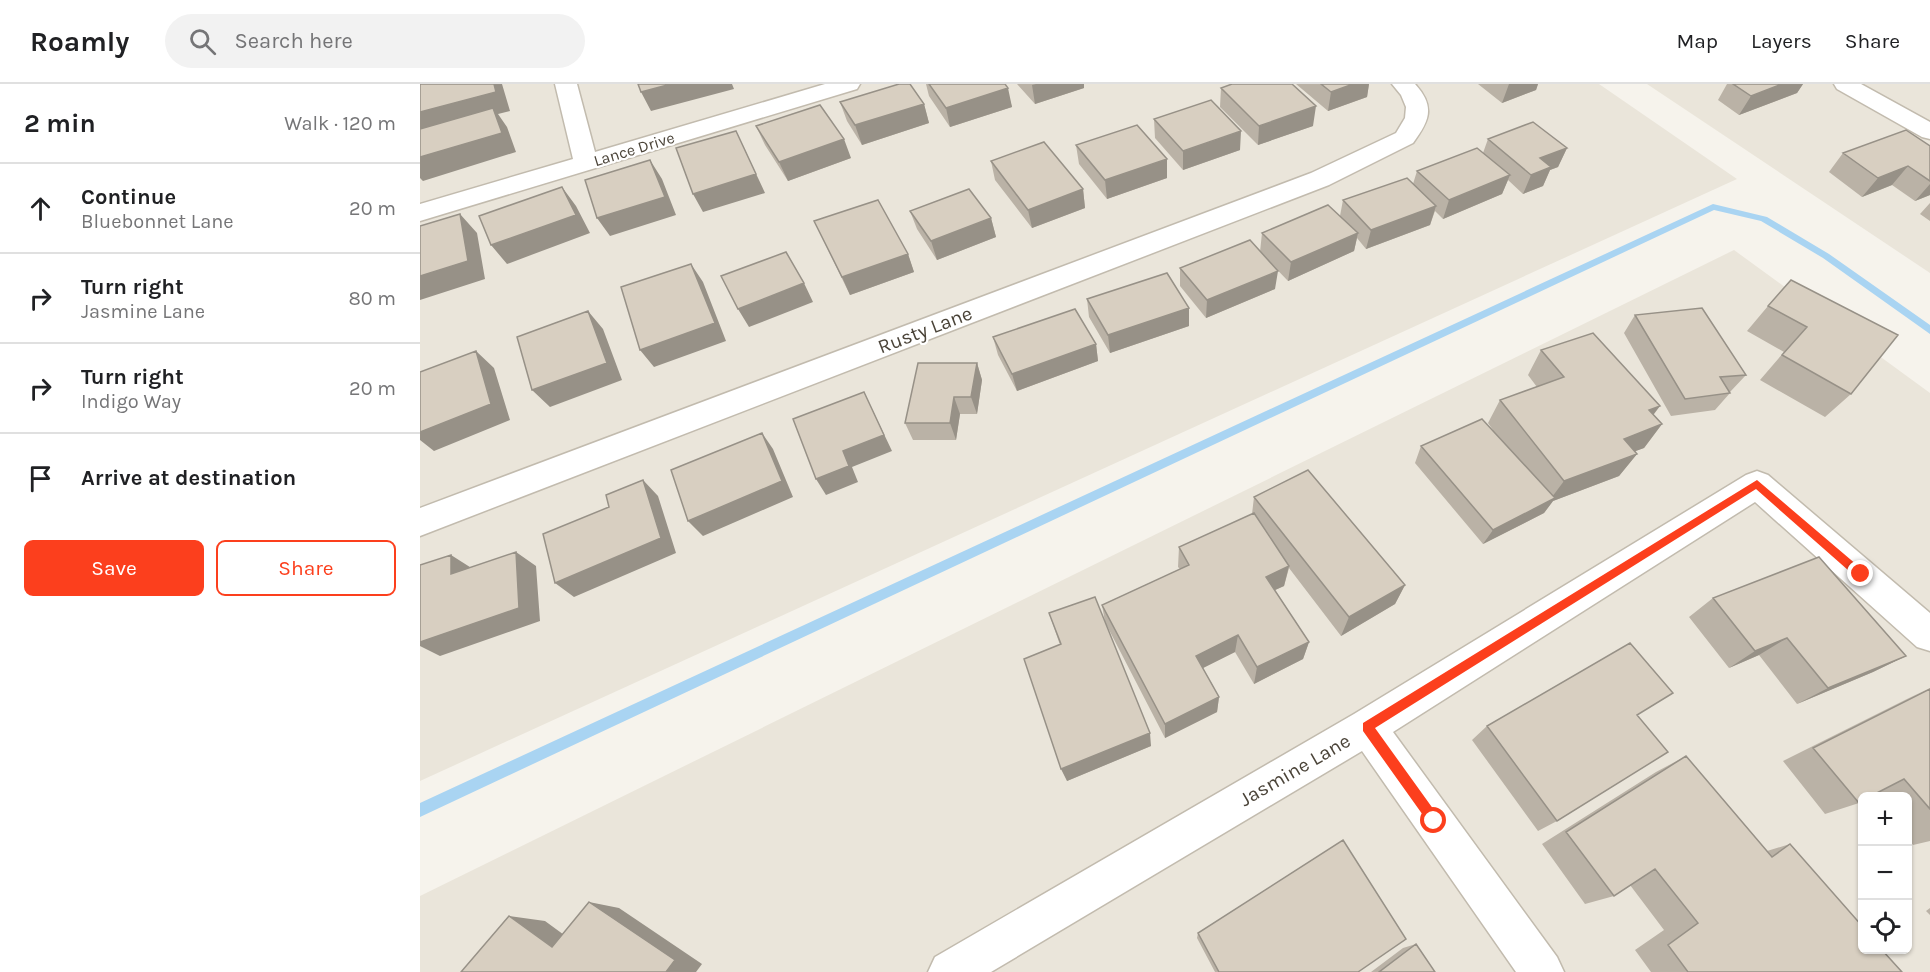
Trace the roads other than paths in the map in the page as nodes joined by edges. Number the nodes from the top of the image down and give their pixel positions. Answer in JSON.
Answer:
{"nodes":[{"id":1,"x":566,"y":84,"type":"edge"},
{"id":2,"x":849,"y":84,"type":"edge"},
{"id":3,"x":1403,"y":84,"type":"edge"},
{"id":4,"x":1845,"y":84,"type":"edge"},
{"id":5,"x":1930,"y":132,"type":"edge"},
{"id":6,"x":586,"y":163,"type":"junction"},
{"id":7,"x":420,"y":213,"type":"edge"},
{"id":8,"x":420,"y":522,"type":"edge"},
{"id":9,"x":1930,"y":635,"type":"edge"},
{"id":10,"x":1367,"y":727,"type":"junction"},
{"id":11,"x":950,"y":972,"type":"edge"},
{"id":12,"x":1542,"y":972,"type":"edge"}],
"edges":[{"from":1,"to":6,"type":"street"},
{"from":2,"to":6,"type":"street","name":"Lance Drive"},
{"from":3,"to":8,"type":"street","name":"Rusty Lane"},
{"from":4,"to":5,"type":"street"},
{"from":6,"to":7,"type":"street","name":"Lance Drive"},
{"from":9,"to":10,"type":"street","name":"Jasmine Lane"},
{"from":10,"to":11,"type":"street","name":"Jasmine Lane"},
{"from":10,"to":12,"type":"street"}]}
